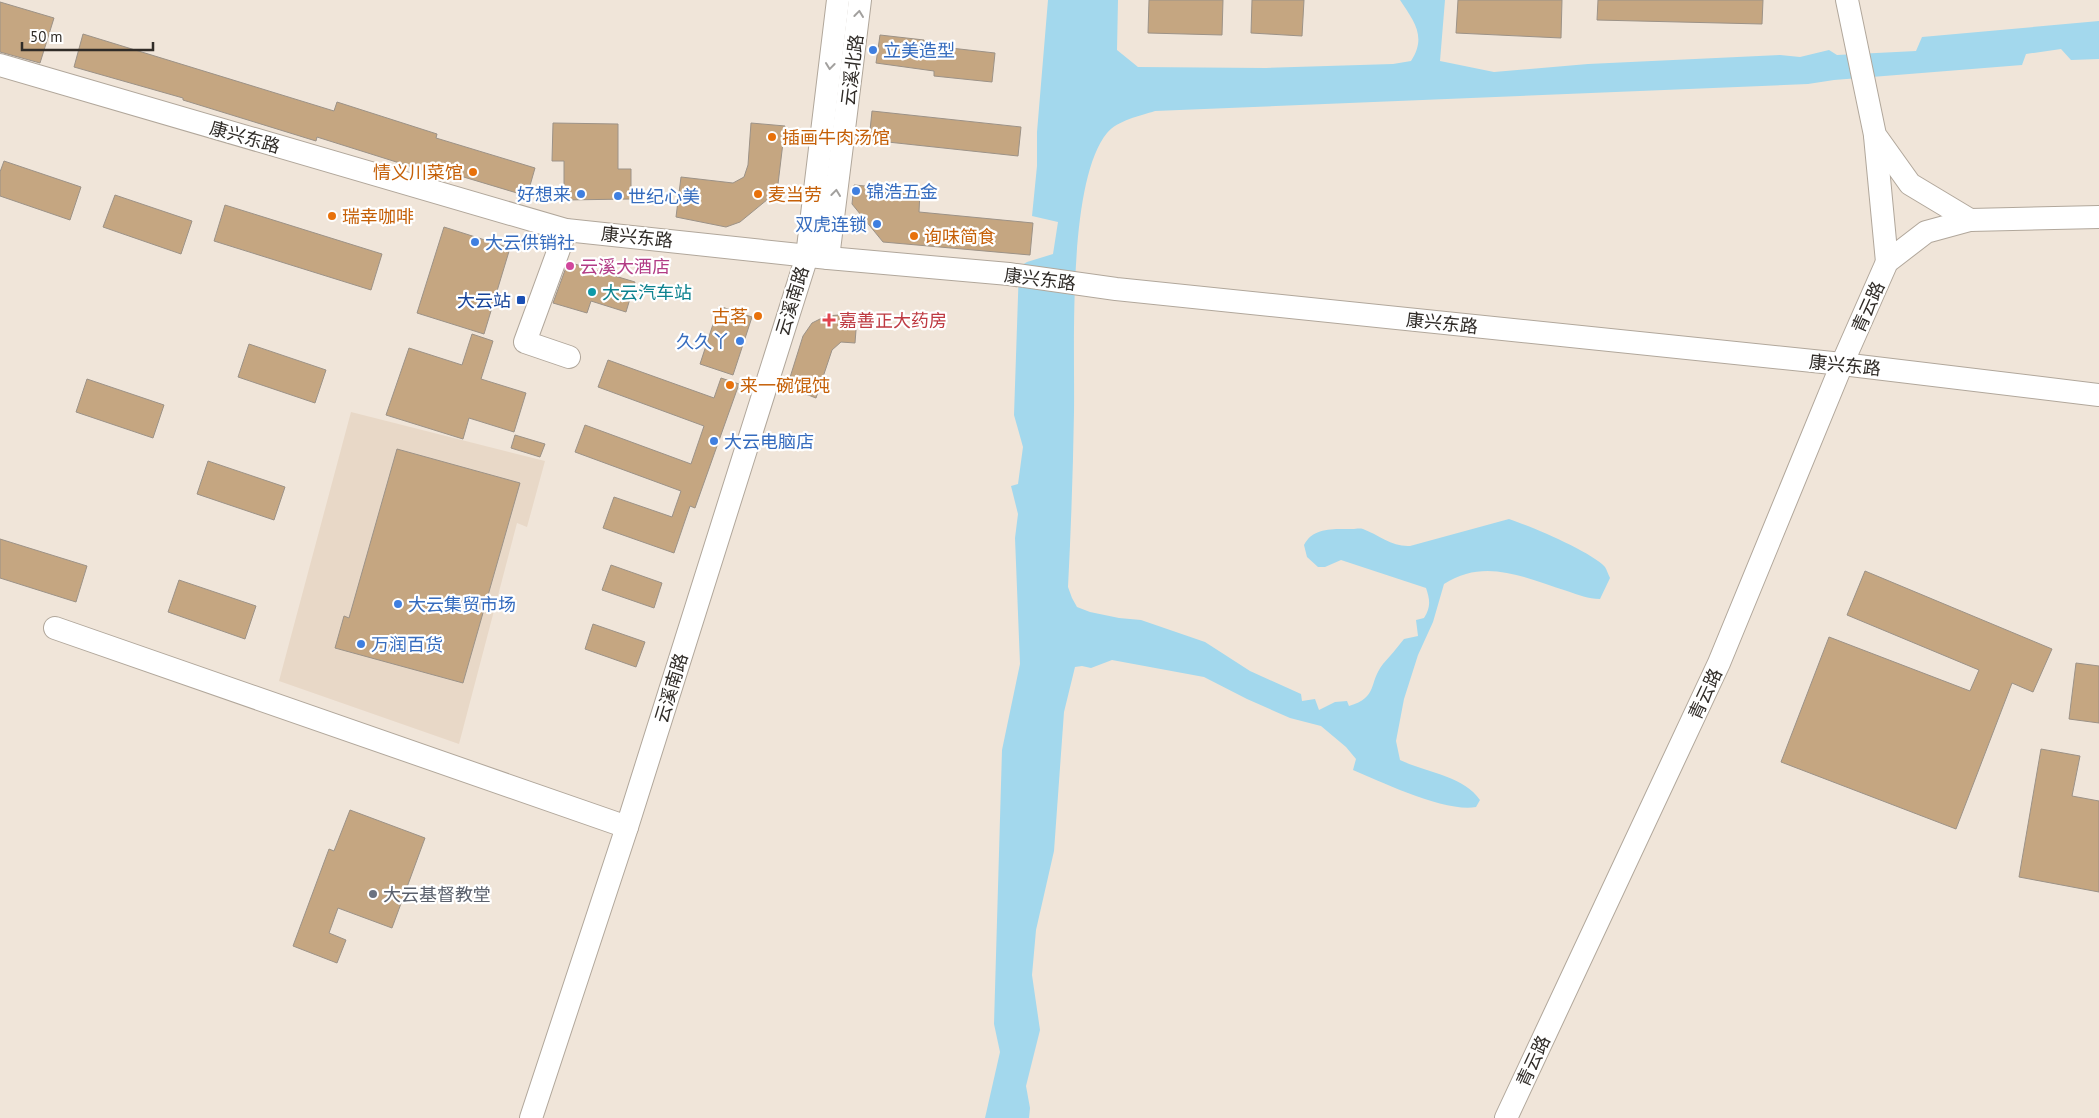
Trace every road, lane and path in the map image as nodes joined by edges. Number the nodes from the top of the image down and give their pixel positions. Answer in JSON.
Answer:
{"nodes":[{"id":1,"x":838,"y":0,"type":"edge"},
{"id":2,"x":860,"y":0,"type":"edge"},
{"id":3,"x":1848,"y":3,"type":"edge"},
{"id":4,"x":0,"y":65,"type":"edge"},
{"id":5,"x":1875,"y":135,"type":"junction"},
{"id":6,"x":2099,"y":217,"type":"edge"},
{"id":7,"x":1970,"y":220,"type":"junction"},
{"id":8,"x":566,"y":230,"type":"junction"},
{"id":9,"x":817,"y":257,"type":"junction"},
{"id":10,"x":1887,"y":262,"type":"junction"},
{"id":11,"x":569,"y":358,"type":"dead end"},
{"id":12,"x":1842,"y":364,"type":"junction"},
{"id":13,"x":2099,"y":395,"type":"edge"},
{"id":14,"x":56,"y":628,"type":"dead end"},
{"id":15,"x":626,"y":827,"type":"junction"},
{"id":16,"x":531,"y":1118,"type":"edge"},
{"id":17,"x":1506,"y":1118,"type":"edge"}],
"edges":[{"from":1,"to":9,"type":"street","name":"云溪北路","one_way":true},
{"from":9,"to":2,"type":"street","name":"云溪北路","one_way":true},
{"from":3,"to":5,"type":"street","name":"青云路"},
{"from":4,"to":8,"type":"street","name":"康兴东路"},
{"from":5,"to":7,"type":"street","name":"青云路"},
{"from":5,"to":10,"type":"street","name":"青云路"},
{"from":6,"to":7,"type":"street"},
{"from":7,"to":10,"type":"street","name":"青云路"},
{"from":8,"to":9,"type":"street","name":"康兴东路"},
{"from":8,"to":11,"type":"street"},
{"from":9,"to":12,"type":"street","name":"康兴东路"},
{"from":9,"to":15,"type":"street","name":"云溪南路"},
{"from":10,"to":12,"type":"street","name":"青云路"},
{"from":12,"to":13,"type":"street","name":"康兴东路"},
{"from":12,"to":17,"type":"street","name":"青云路"},
{"from":14,"to":15,"type":"street"},
{"from":15,"to":16,"type":"street","name":"云溪南路"}]}
